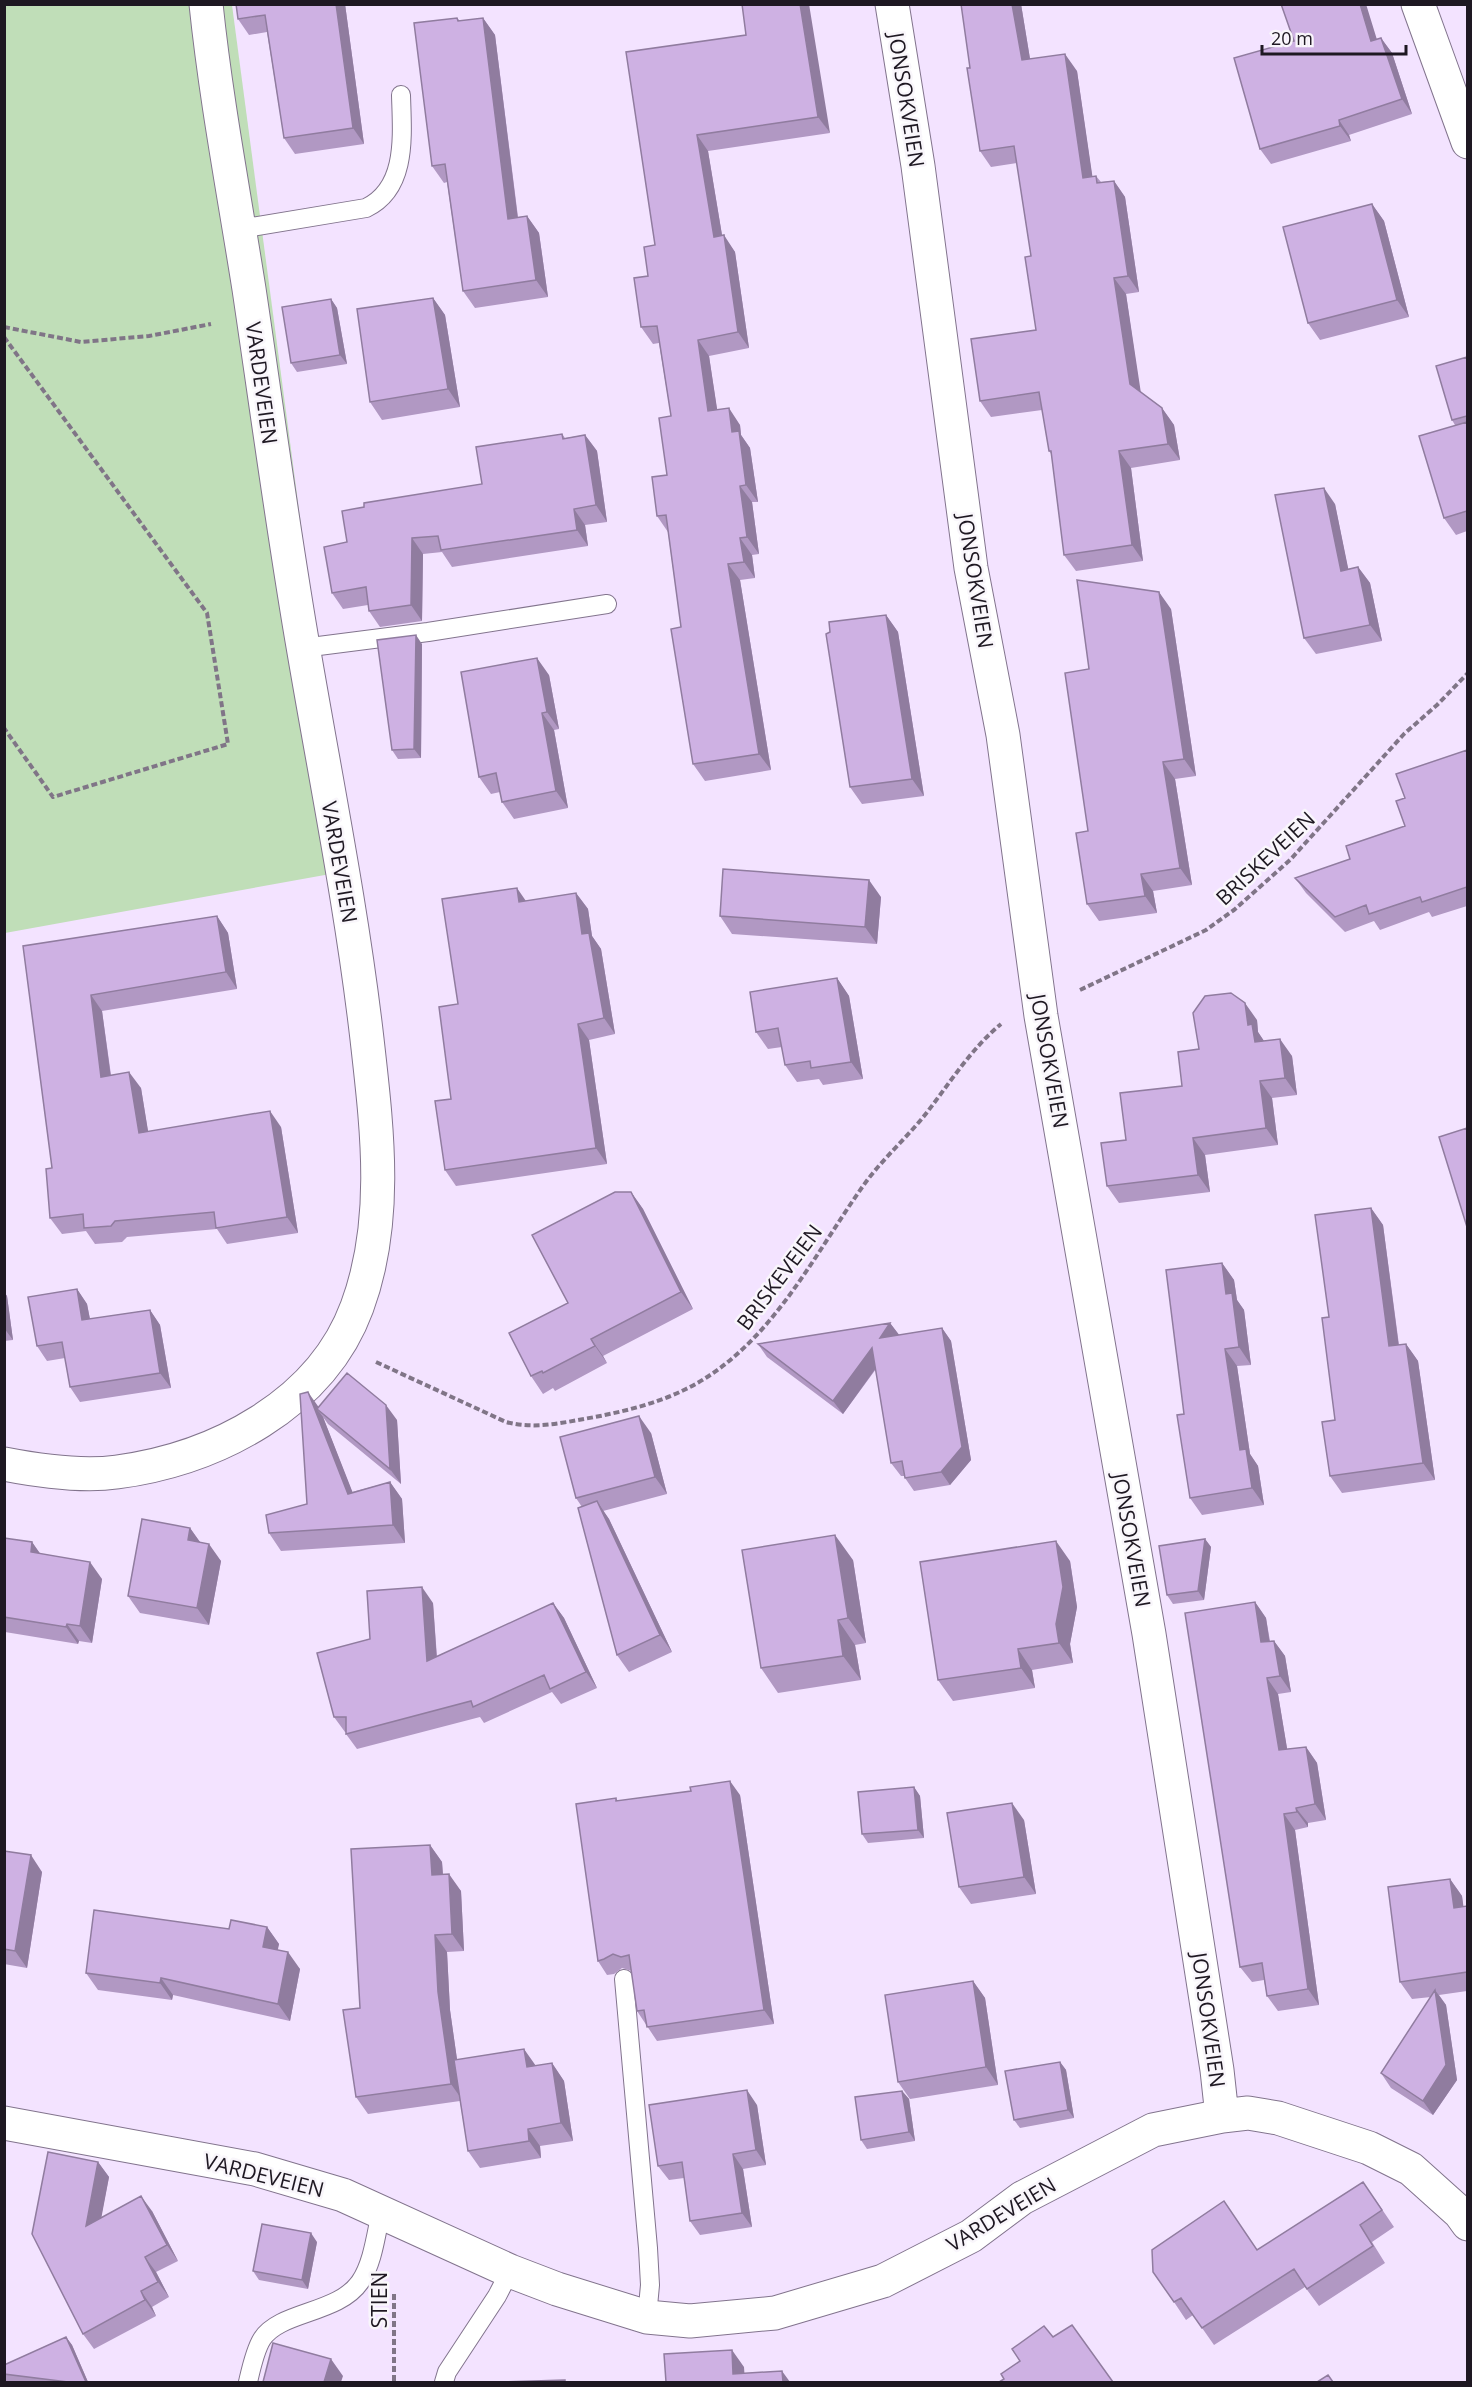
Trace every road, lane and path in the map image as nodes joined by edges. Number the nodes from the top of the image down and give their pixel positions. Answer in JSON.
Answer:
{"nodes":[{"id":1,"x":206,"y":4,"type":"edge"},
{"id":2,"x":891,"y":4,"type":"edge"},
{"id":3,"x":1418,"y":4,"type":"edge"},
{"id":4,"x":401,"y":95,"type":"dead end"},
{"id":5,"x":1467,"y":142,"type":"edge"},
{"id":6,"x":239,"y":229,"type":"junction"},
{"id":7,"x":253,"y":318,"type":"junction"},
{"id":8,"x":4,"y":327,"type":"edge"},
{"id":9,"x":4,"y":337,"type":"edge"},
{"id":10,"x":607,"y":604,"type":"dead end"},
{"id":11,"x":303,"y":648,"type":"junction"},
{"id":12,"x":1467,"y":673,"type":"edge"},
{"id":13,"x":4,"y":728,"type":"edge"},
{"id":14,"x":1040,"y":1008,"type":"junction"},
{"id":15,"x":339,"y":1342,"type":"junction"},
{"id":16,"x":4,"y":1464,"type":"edge"},
{"id":17,"x":624,"y":1979,"type":"dead end"},
{"id":18,"x":1222,"y":2116,"type":"junction"},
{"id":19,"x":4,"y":2123,"type":"edge"},
{"id":20,"x":381,"y":2212,"type":"junction"},
{"id":21,"x":1467,"y":2223,"type":"edge"},
{"id":22,"x":510,"y":2271,"type":"junction"},
{"id":23,"x":394,"y":2289,"type":"dead end"},
{"id":24,"x":647,"y":2317,"type":"junction"},
{"id":25,"x":248,"y":2382,"type":"edge"},
{"id":26,"x":394,"y":2382,"type":"edge"},
{"id":27,"x":444,"y":2382,"type":"edge"}],
"edges":[{"from":1,"to":6,"type":"street","name":"VARDEVEIEN"},
{"from":2,"to":14,"type":"street","name":"JONSOKVEIEN"},
{"from":3,"to":5,"type":"street"},
{"from":4,"to":6,"type":"lane"},
{"from":6,"to":7,"type":"street","name":"VARDEVEIEN"},
{"from":7,"to":8,"type":"path"},
{"from":7,"to":11,"type":"street","name":"VARDEVEIEN"},
{"from":9,"to":13,"type":"path"},
{"from":10,"to":11,"type":"lane"},
{"from":11,"to":15,"type":"street","name":"VARDEVEIEN"},
{"from":12,"to":14,"type":"path","name":"BRISKEVEIEN"},
{"from":14,"to":15,"type":"path","name":"BRISKEVEIEN"},
{"from":14,"to":18,"type":"street","name":"JONSOKVEIEN"},
{"from":15,"to":16,"type":"street","name":"VARDEVEIEN"},
{"from":17,"to":24,"type":"lane"},
{"from":18,"to":21,"type":"street","name":"VARDEVEIEN"},
{"from":18,"to":24,"type":"street","name":"VARDEVEIEN"},
{"from":19,"to":20,"type":"street","name":"VARDEVEIEN"},
{"from":20,"to":22,"type":"street","name":"VARDEVEIEN"},
{"from":20,"to":25,"type":"lane"},
{"from":22,"to":24,"type":"street","name":"VARDEVEIEN"},
{"from":22,"to":27,"type":"lane"},
{"from":23,"to":26,"type":"path","name":"STIEN"}]}
